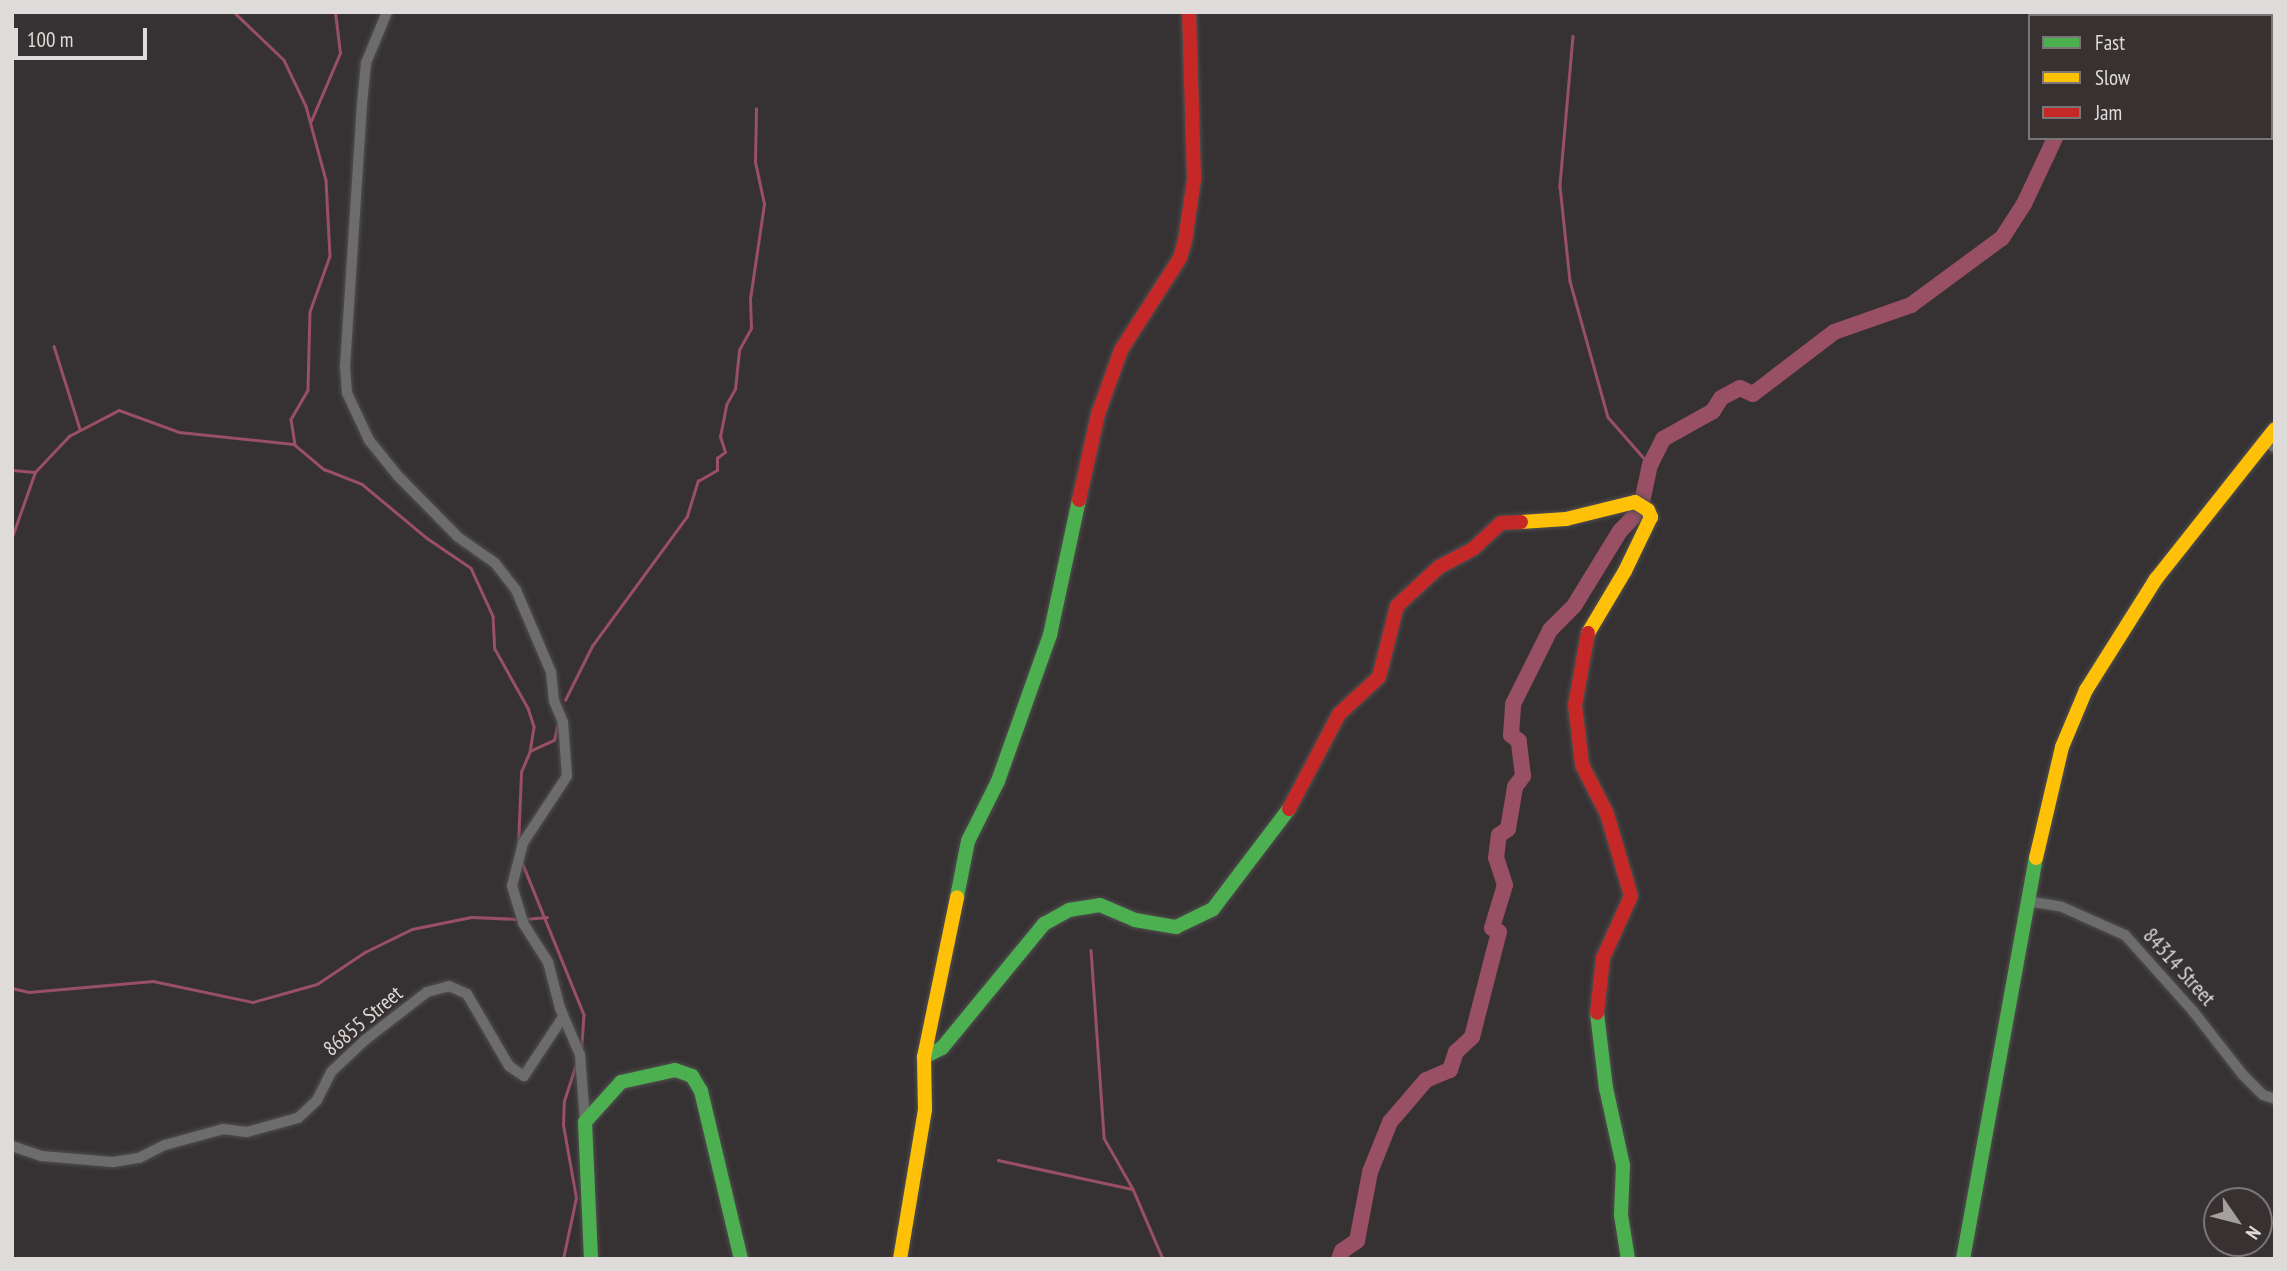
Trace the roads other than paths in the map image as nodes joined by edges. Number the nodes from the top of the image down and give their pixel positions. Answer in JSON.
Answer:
{"nodes":[{"id":1,"x":387,"y":12,"type":"edge"},
{"id":2,"x":1189,"y":12,"type":"edge"},
{"id":3,"x":2272,"y":440,"type":"edge"},
{"id":4,"x":2026,"y":901,"type":"junction"},
{"id":5,"x":564,"y":1017,"type":"junction"},
{"id":6,"x":924,"y":1056,"type":"junction"},
{"id":7,"x":2275,"y":1099,"type":"edge"},
{"id":8,"x":585,"y":1122,"type":"junction"},
{"id":9,"x":12,"y":1146,"type":"edge"},
{"id":10,"x":591,"y":1259,"type":"edge"},
{"id":11,"x":741,"y":1259,"type":"edge"},
{"id":12,"x":900,"y":1259,"type":"edge"},
{"id":13,"x":1628,"y":1259,"type":"edge"},
{"id":14,"x":1963,"y":1259,"type":"edge"}],
"edges":[{"from":1,"to":5,"type":"street"},
{"from":2,"to":6,"type":"street"},
{"from":3,"to":4,"type":"street"},
{"from":4,"to":7,"type":"street","name":"84314 Street"},
{"from":4,"to":14,"type":"street"},
{"from":5,"to":8,"type":"street"},
{"from":5,"to":9,"type":"street","name":"86855 Street"},
{"from":6,"to":12,"type":"street"},
{"from":6,"to":13,"type":"street"},
{"from":8,"to":10,"type":"street"},
{"from":8,"to":11,"type":"street"}]}
